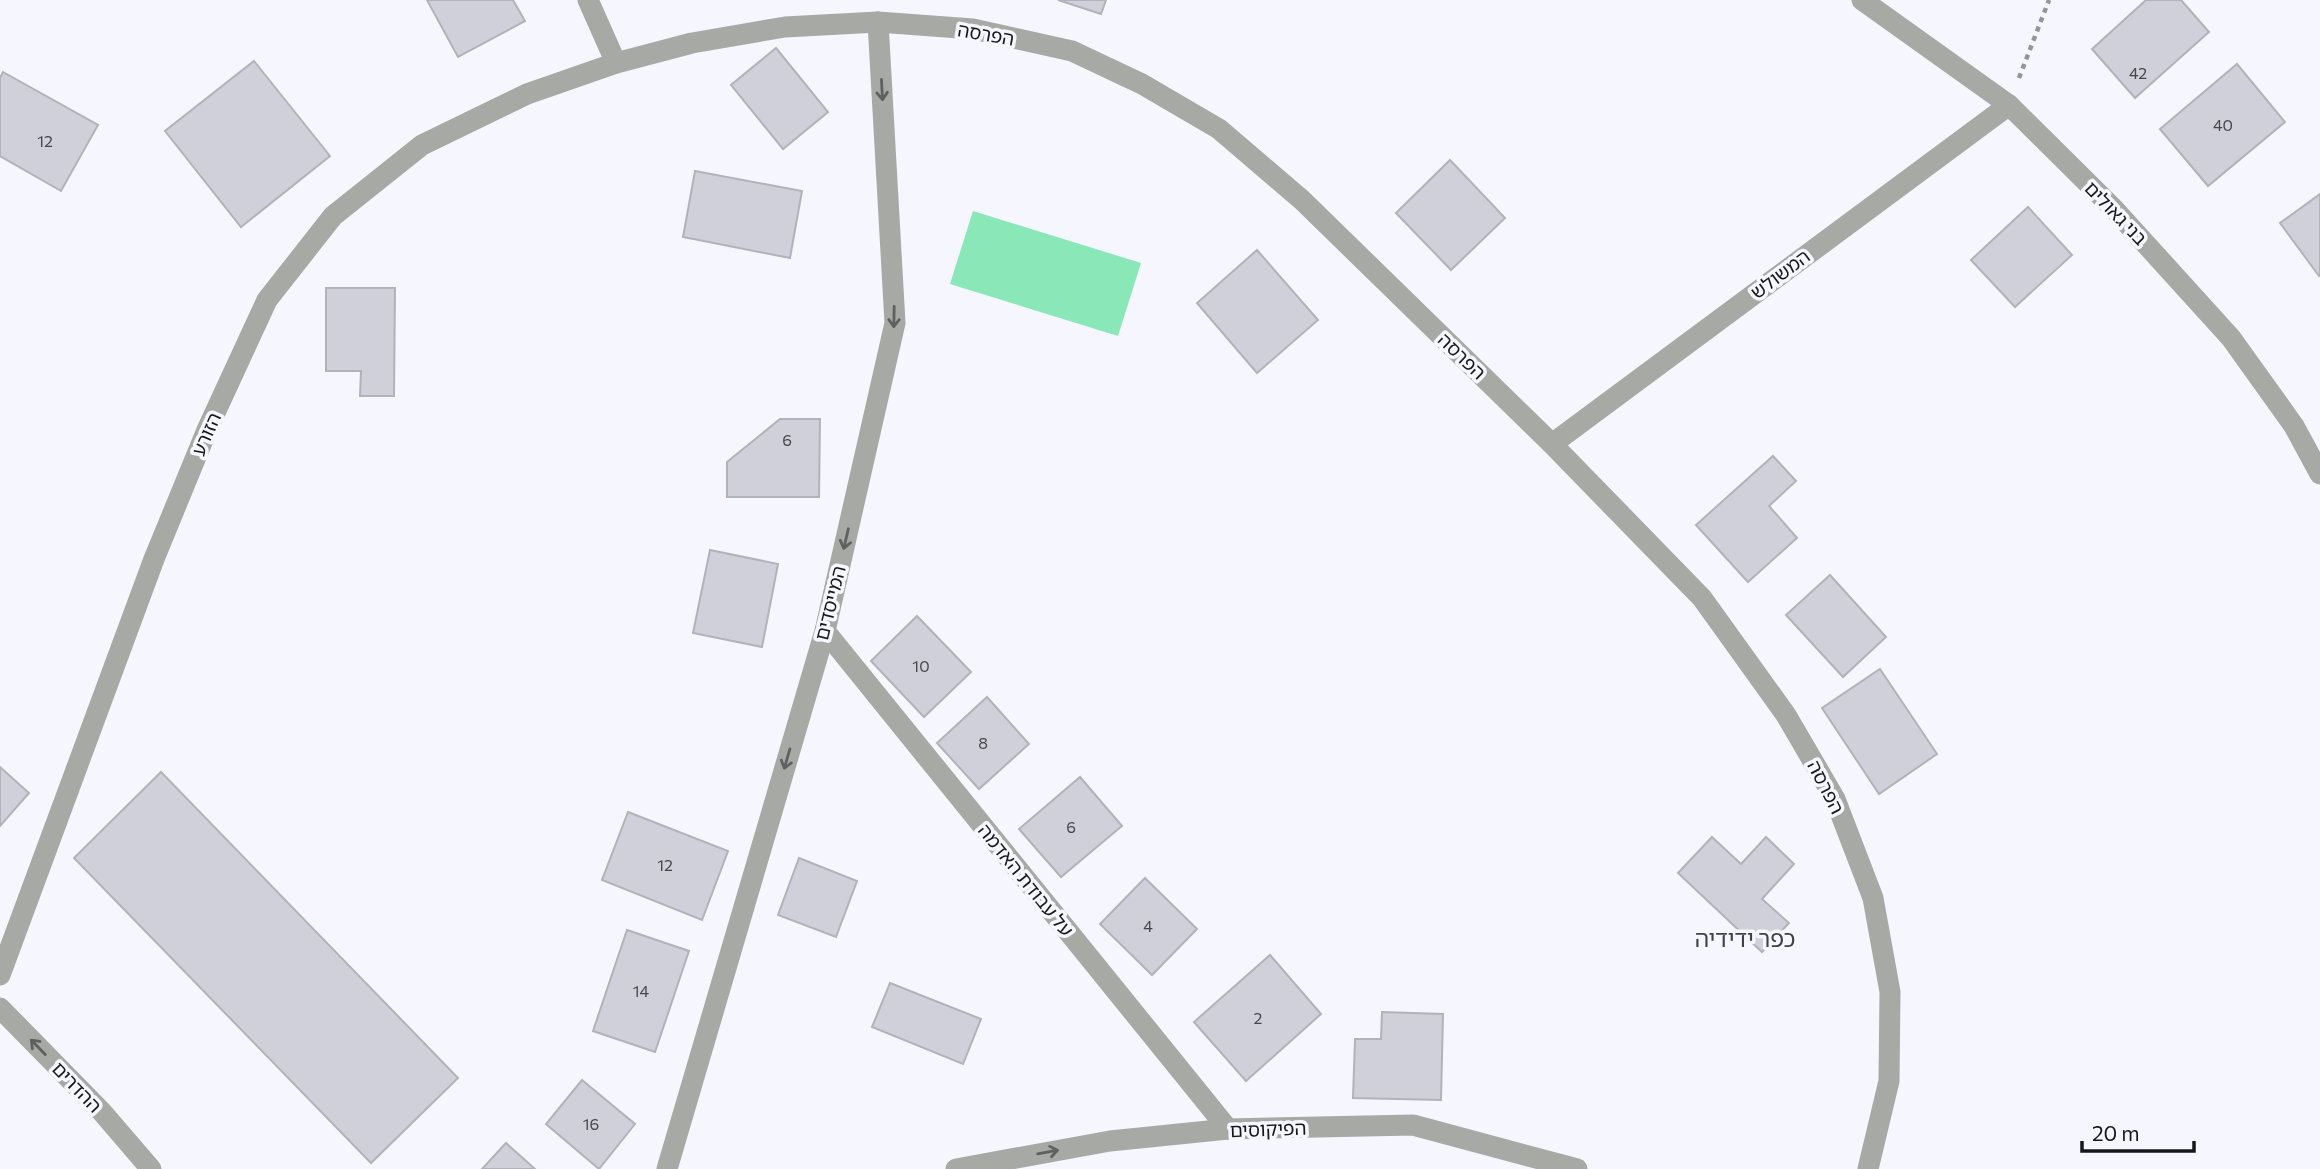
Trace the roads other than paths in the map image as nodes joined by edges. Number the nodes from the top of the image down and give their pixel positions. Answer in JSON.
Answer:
{"nodes":[{"id":1,"x":588,"y":0,"type":"edge"},
{"id":2,"x":1862,"y":0,"type":"edge"},
{"id":3,"x":878,"y":22,"type":"junction"},
{"id":4,"x":616,"y":63,"type":"junction"},
{"id":5,"x":2009,"y":105,"type":"junction"},
{"id":6,"x":1552,"y":444,"type":"junction"},
{"id":7,"x":2320,"y":474,"type":"edge"},
{"id":8,"x":825,"y":631,"type":"junction"},
{"id":9,"x":0,"y":975,"type":"edge"},
{"id":10,"x":0,"y":1008,"type":"edge"},
{"id":11,"x":1227,"y":1129,"type":"junction"},
{"id":12,"x":151,"y":1169,"type":"edge"},
{"id":13,"x":667,"y":1169,"type":"edge"},
{"id":14,"x":956,"y":1169,"type":"edge"},
{"id":15,"x":1577,"y":1169,"type":"edge"},
{"id":16,"x":1868,"y":1169,"type":"edge"}],
"edges":[{"from":1,"to":4,"type":"street"},
{"from":2,"to":5,"type":"street","name":"בני גאולים"},
{"from":3,"to":4,"type":"street","name":"הפרסה"},
{"from":3,"to":6,"type":"street","name":"הפרסה"},
{"from":3,"to":8,"type":"street","name":"המייסדים","one_way":true},
{"from":4,"to":9,"type":"street","name":"הזורע"},
{"from":5,"to":6,"type":"street","name":"המשולש"},
{"from":5,"to":7,"type":"street","name":"בני גאולים"},
{"from":6,"to":16,"type":"street","name":"הפרסה"},
{"from":8,"to":11,"type":"street","name":"על עבודת האדמה"},
{"from":8,"to":13,"type":"street","name":"המייסדים","one_way":true},
{"from":12,"to":10,"type":"street","name":"ההדרים","one_way":true},
{"from":14,"to":11,"type":"street","name":"הפיקוסים","one_way":true},
{"from":11,"to":15,"type":"street","name":"הפיקוסים"}]}
